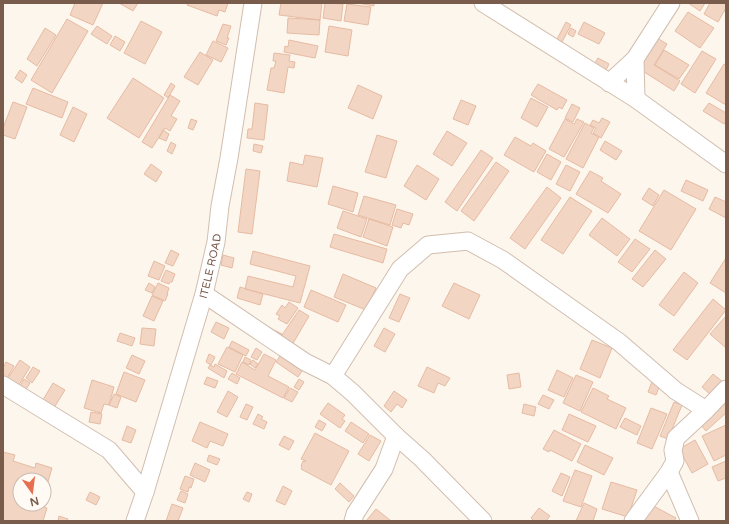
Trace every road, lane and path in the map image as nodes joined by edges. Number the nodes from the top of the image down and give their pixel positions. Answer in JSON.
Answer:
{"nodes":[{"id":1,"x":253,"y":3,"type":"edge"},
{"id":2,"x":483,"y":3,"type":"edge"},
{"id":3,"x":671,"y":3,"type":"edge"},
{"id":4,"x":635,"y":58,"type":"junction"},
{"id":5,"x":609,"y":83,"type":"junction"},
{"id":6,"x":636,"y":99,"type":"junction"},
{"id":7,"x":726,"y":164,"type":"edge"},
{"id":8,"x":204,"y":294,"type":"junction"},
{"id":9,"x":333,"y":376,"type":"junction"},
{"id":10,"x":3,"y":385,"type":"edge"},
{"id":11,"x":726,"y":388,"type":"edge"},
{"id":12,"x":706,"y":410,"type":"junction"},
{"id":13,"x":396,"y":436,"type":"junction"},
{"id":14,"x":669,"y":472,"type":"junction"},
{"id":15,"x":145,"y":492,"type":"junction"},
{"id":16,"x":135,"y":521,"type":"edge"},
{"id":17,"x":353,"y":521,"type":"edge"},
{"id":18,"x":483,"y":521,"type":"edge"},
{"id":19,"x":632,"y":521,"type":"edge"},
{"id":20,"x":690,"y":521,"type":"edge"}],
"edges":[{"from":1,"to":8,"type":"street","name":"ITELE ROAD"},
{"from":2,"to":5,"type":"street"},
{"from":3,"to":4,"type":"street"},
{"from":4,"to":5,"type":"street"},
{"from":4,"to":6,"type":"street"},
{"from":5,"to":6,"type":"street"},
{"from":6,"to":7,"type":"street"},
{"from":8,"to":9,"type":"street"},
{"from":8,"to":15,"type":"street","name":"ITELE ROAD"},
{"from":9,"to":12,"type":"street"},
{"from":9,"to":13,"type":"street"},
{"from":10,"to":15,"type":"street"},
{"from":11,"to":12,"type":"street"},
{"from":12,"to":14,"type":"street"},
{"from":13,"to":17,"type":"street"},
{"from":13,"to":18,"type":"street"},
{"from":14,"to":19,"type":"street"},
{"from":14,"to":20,"type":"street"},
{"from":15,"to":16,"type":"street","name":"ITELE ROAD"}]}
